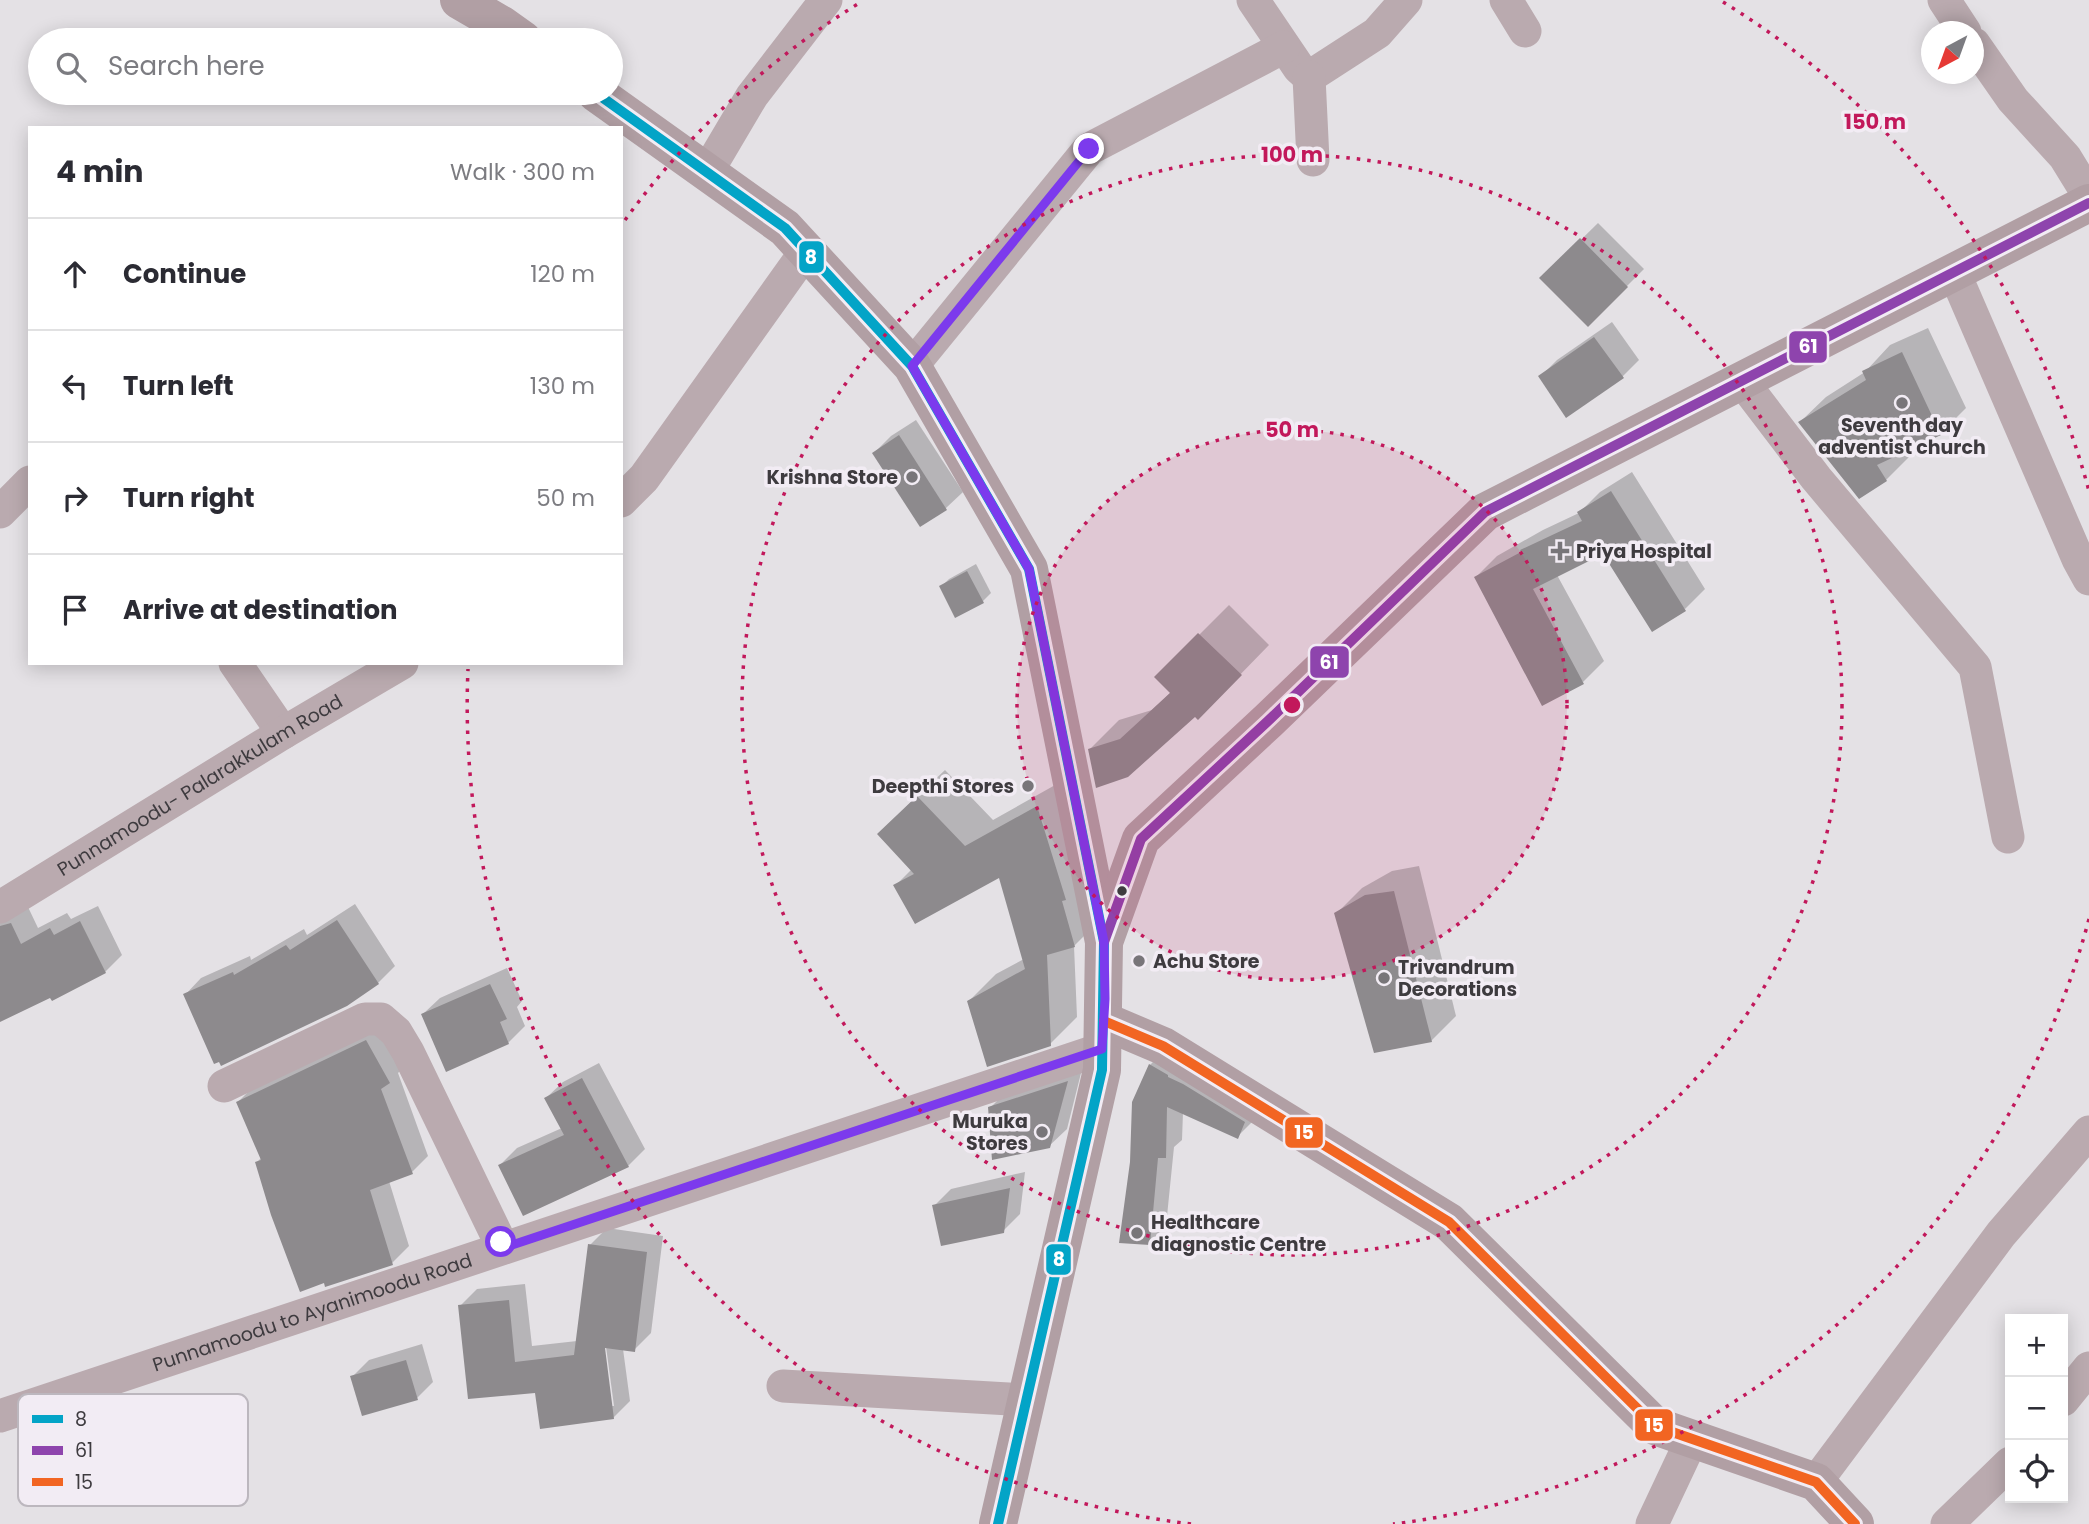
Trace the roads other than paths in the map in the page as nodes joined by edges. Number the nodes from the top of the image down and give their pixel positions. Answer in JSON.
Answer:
{"nodes":[{"id":1,"x":459,"y":0,"type":"edge"},
{"id":2,"x":826,"y":0,"type":"edge"},
{"id":3,"x":1253,"y":0,"type":"edge"},
{"id":4,"x":1406,"y":0,"type":"edge"},
{"id":5,"x":1506,"y":0,"type":"edge"},
{"id":6,"x":1944,"y":0,"type":"edge"},
{"id":7,"x":1958,"y":21,"type":"edge"},
{"id":8,"x":506,"y":28,"type":"edge"},
{"id":9,"x":1525,"y":31,"type":"dead end"},
{"id":10,"x":1284,"y":47,"type":"junction"},
{"id":11,"x":1984,"y":59,"type":"edge"},
{"id":12,"x":1309,"y":77,"type":"junction"},
{"id":13,"x":613,"y":105,"type":"edge"},
{"id":14,"x":1314,"y":160,"type":"dead end"},
{"id":15,"x":706,"y":172,"type":"junction"},
{"id":16,"x":2089,"y":196,"type":"edge"},
{"id":17,"x":2089,"y":203,"type":"edge"},
{"id":18,"x":806,"y":251,"type":"junction"},
{"id":19,"x":1954,"y":272,"type":"junction"},
{"id":20,"x":912,"y":366,"type":"junction"},
{"id":21,"x":1742,"y":381,"type":"junction"},
{"id":22,"x":28,"y":484,"type":"edge"},
{"id":23,"x":623,"y":499,"type":"edge"},
{"id":24,"x":0,"y":512,"type":"edge"},
{"id":25,"x":2089,"y":579,"type":"edge"},
{"id":26,"x":236,"y":665,"type":"edge"},
{"id":27,"x":399,"y":665,"type":"edge"},
{"id":28,"x":283,"y":733,"type":"junction"},
{"id":29,"x":2008,"y":837,"type":"dead end"},
{"id":30,"x":0,"y":907,"type":"edge"},
{"id":31,"x":1104,"y":942,"type":"junction"},
{"id":32,"x":1103,"y":1035,"type":"junction"},
{"id":33,"x":224,"y":1086,"type":"dead end"},
{"id":34,"x":2089,"y":1132,"type":"edge"},
{"id":35,"x":503,"y":1248,"type":"junction"},
{"id":36,"x":2089,"y":1368,"type":"edge"},
{"id":37,"x":783,"y":1386,"type":"dead end"},
{"id":38,"x":66,"y":1394,"type":"edge"},
{"id":39,"x":2068,"y":1394,"type":"edge"},
{"id":40,"x":1027,"y":1400,"type":"junction"},
{"id":41,"x":18,"y":1410,"type":"edge"},
{"id":42,"x":0,"y":1416,"type":"edge"},
{"id":43,"x":1692,"y":1439,"type":"junction"},
{"id":44,"x":2005,"y":1468,"type":"edge"},
{"id":45,"x":1816,"y":1482,"type":"junction"},
{"id":46,"x":998,"y":1524,"type":"edge"},
{"id":47,"x":1652,"y":1524,"type":"edge"},
{"id":48,"x":1855,"y":1524,"type":"edge"},
{"id":49,"x":1947,"y":1524,"type":"edge"}],
"edges":[{"from":1,"to":8,"type":"main road"},
{"from":2,"to":15,"type":"street"},
{"from":3,"to":10,"type":"street"},
{"from":4,"to":12,"type":"street"},
{"from":5,"to":9,"type":"street"},
{"from":6,"to":7,"type":"street"},
{"from":10,"to":12,"type":"street"},
{"from":10,"to":20,"type":"street"},
{"from":11,"to":16,"type":"street"},
{"from":12,"to":14,"type":"street"},
{"from":13,"to":15,"type":"main road"},
{"from":15,"to":18,"type":"main road"},
{"from":17,"to":19,"type":"main road"},
{"from":18,"to":20,"type":"main road"},
{"from":18,"to":23,"type":"street"},
{"from":19,"to":21,"type":"main road"},
{"from":19,"to":25,"type":"street"},
{"from":20,"to":31,"type":"main road"},
{"from":21,"to":29,"type":"street"},
{"from":21,"to":31,"type":"main road"},
{"from":22,"to":24,"type":"street"},
{"from":26,"to":28,"type":"street"},
{"from":27,"to":28,"type":"street","name":"Punnamoodu- Palarakkulam Road"},
{"from":28,"to":30,"type":"street","name":"Punnamoodu- Palarakkulam Road"},
{"from":31,"to":32,"type":"main road"},
{"from":32,"to":35,"type":"street","name":"Punnamoodu to Ayanimoodu Road"},
{"from":32,"to":40,"type":"main road"},
{"from":32,"to":43,"type":"main road"},
{"from":33,"to":35,"type":"street"},
{"from":34,"to":45,"type":"street"},
{"from":35,"to":38,"type":"street","name":"Punnamoodu to Ayanimoodu Road"},
{"from":36,"to":39,"type":"street"},
{"from":37,"to":40,"type":"street"},
{"from":40,"to":46,"type":"main road"},
{"from":41,"to":42,"type":"street","name":"Punnamoodu to Ayanimoodu Road"},
{"from":43,"to":45,"type":"main road"},
{"from":43,"to":47,"type":"street"},
{"from":44,"to":49,"type":"street"},
{"from":45,"to":48,"type":"main road"}]}
